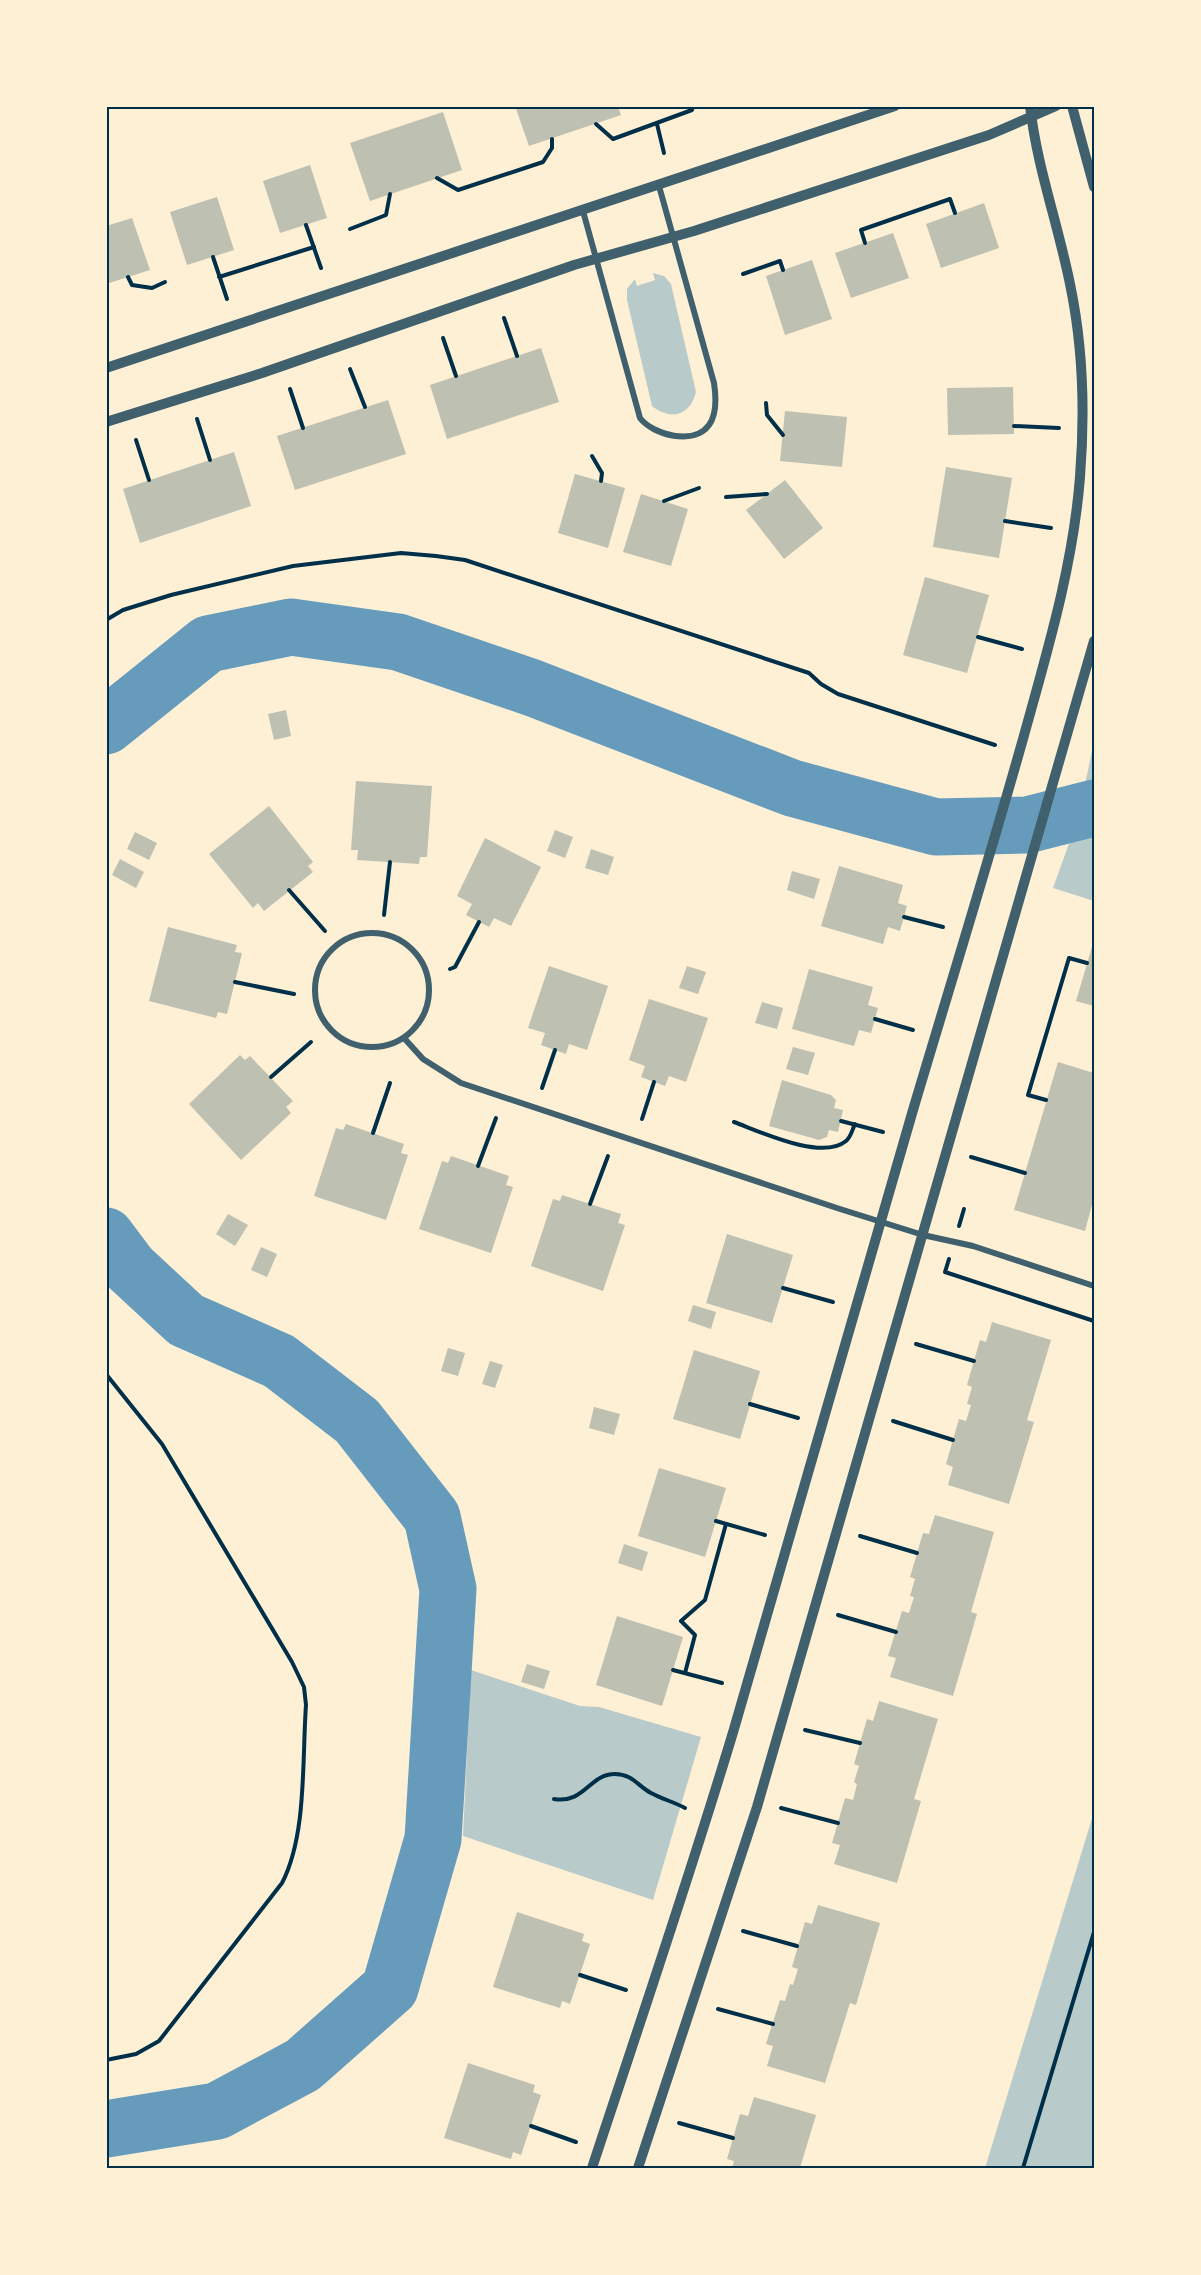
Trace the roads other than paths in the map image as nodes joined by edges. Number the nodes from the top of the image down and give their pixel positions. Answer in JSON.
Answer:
{"nodes":[{"id":1,"x":895,"y":106,"type":"edge"},
{"id":2,"x":1056,"y":106,"type":"edge"},
{"id":3,"x":1072,"y":106,"type":"edge"},
{"id":4,"x":1031,"y":112,"type":"edge"},
{"id":5,"x":659,"y":186,"type":"junction"},
{"id":6,"x":1095,"y":187,"type":"edge"},
{"id":7,"x":583,"y":211,"type":"junction"},
{"id":8,"x":675,"y":237,"type":"junction"},
{"id":9,"x":596,"y":259,"type":"junction"},
{"id":10,"x":106,"y":368,"type":"edge"},
{"id":11,"x":106,"y":422,"type":"edge"},
{"id":12,"x":1095,"y":641,"type":"edge"},
{"id":13,"x":404,"y":1038,"type":"junction"},
{"id":14,"x":880,"y":1221,"type":"junction"},
{"id":15,"x":923,"y":1235,"type":"junction"},
{"id":16,"x":1095,"y":1286,"type":"edge"},
{"id":17,"x":592,"y":2169,"type":"edge"},
{"id":18,"x":638,"y":2169,"type":"edge"}],
"edges":[{"from":1,"to":5,"type":"street"},
{"from":2,"to":4,"type":"street"},
{"from":3,"to":6,"type":"street"},
{"from":4,"to":8,"type":"street"},
{"from":4,"to":14,"type":"street"},
{"from":5,"to":7,"type":"street"},
{"from":5,"to":8,"type":"street"},
{"from":7,"to":9,"type":"street"},
{"from":7,"to":10,"type":"street"},
{"from":8,"to":9,"type":"street"},
{"from":8,"to":9,"type":"street"},
{"from":9,"to":11,"type":"street"},
{"from":12,"to":15,"type":"street"},
{"from":13,"to":13,"type":"street"},
{"from":13,"to":14,"type":"street"},
{"from":14,"to":15,"type":"street"},
{"from":14,"to":17,"type":"street"},
{"from":15,"to":16,"type":"street"},
{"from":15,"to":18,"type":"street"}]}
